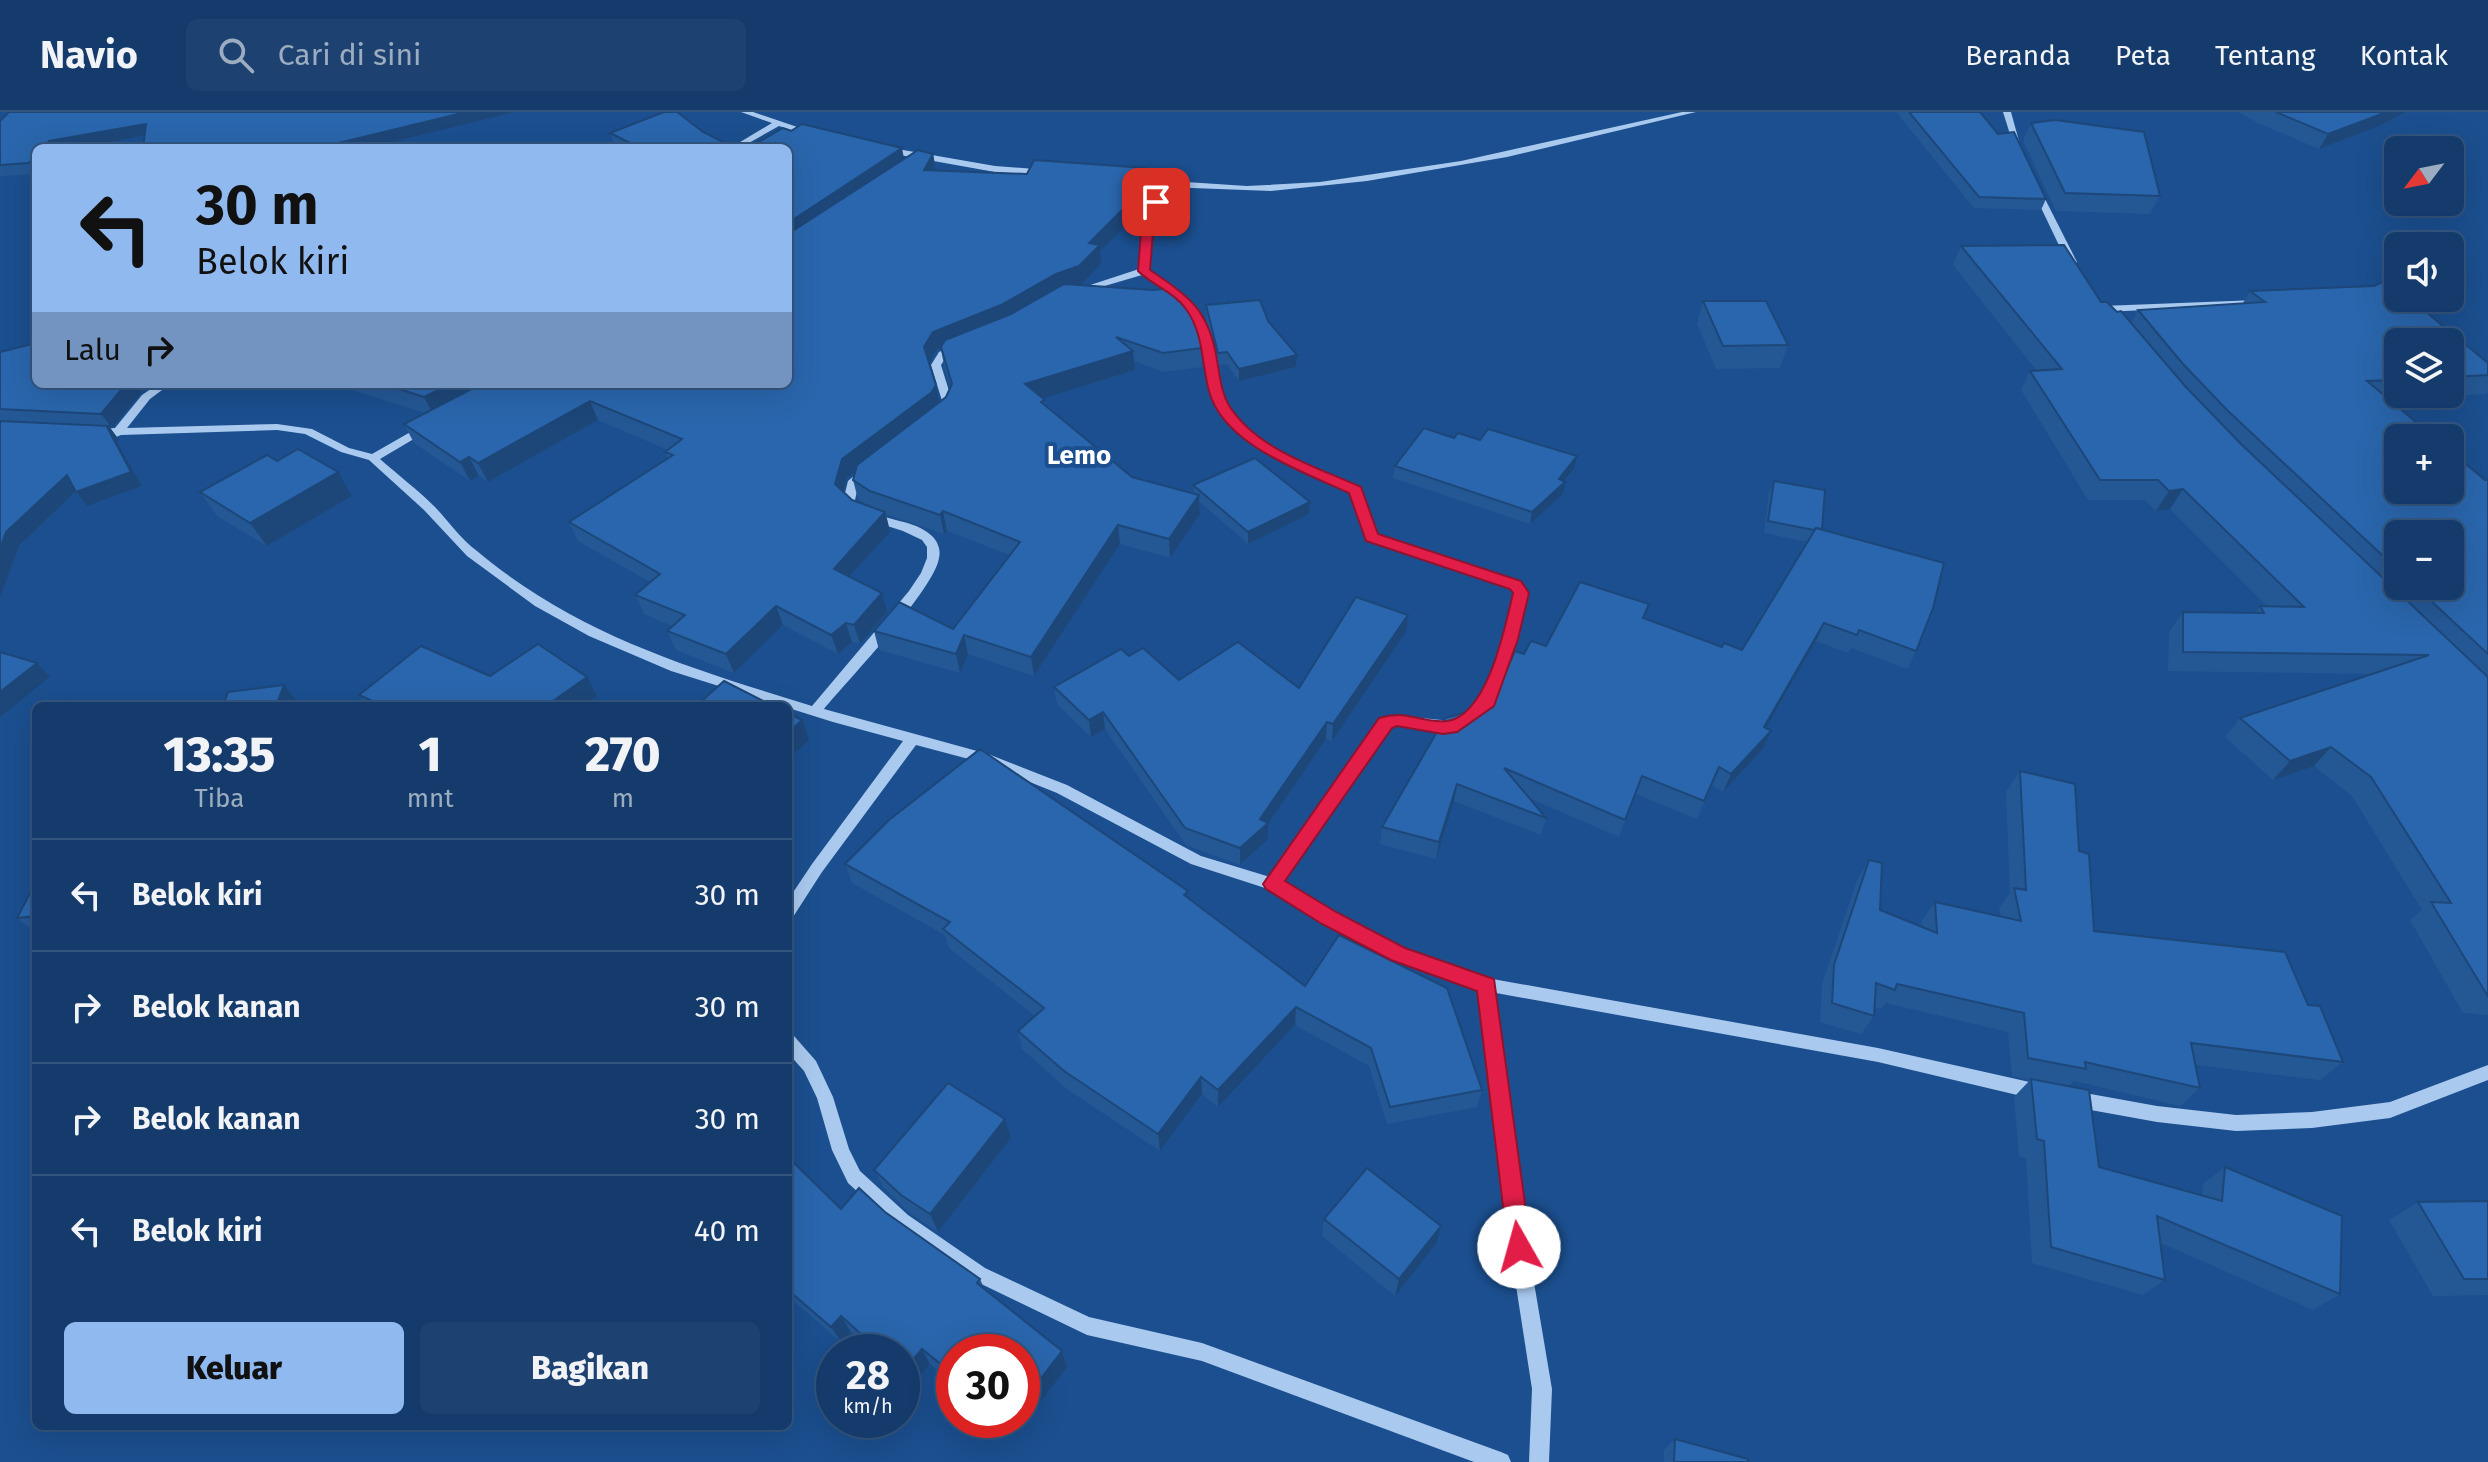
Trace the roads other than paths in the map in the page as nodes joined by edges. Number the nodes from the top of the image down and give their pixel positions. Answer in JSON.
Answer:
{"nodes":[{"id":1,"x":745,"y":112,"type":"edge"},
{"id":2,"x":1692,"y":112,"type":"edge"},
{"id":3,"x":2007,"y":112,"type":"edge"},
{"id":4,"x":778,"y":123,"type":"junction"},
{"id":5,"x":828,"y":137,"type":"edge"},
{"id":6,"x":741,"y":144,"type":"edge"},
{"id":7,"x":882,"y":149,"type":"edge"},
{"id":8,"x":2022,"y":155,"type":"edge"},
{"id":9,"x":926,"y":158,"type":"junction"},
{"id":10,"x":912,"y":167,"type":"edge"},
{"id":11,"x":1057,"y":174,"type":"edge"},
{"id":12,"x":1123,"y":179,"type":"edge"},
{"id":13,"x":2033,"y":182,"type":"edge"},
{"id":14,"x":1163,"y":184,"type":"junction"},
{"id":15,"x":1144,"y":271,"type":"junction"},
{"id":16,"x":2080,"y":277,"type":"edge"},
{"id":17,"x":1063,"y":297,"type":"edge"},
{"id":18,"x":2269,"y":302,"type":"edge"},
{"id":19,"x":2101,"y":308,"type":"edge"},
{"id":20,"x":964,"y":343,"type":"edge"},
{"id":21,"x":159,"y":388,"type":"edge"},
{"id":22,"x":442,"y":419,"type":"edge"},
{"id":23,"x":933,"y":422,"type":"edge"},
{"id":24,"x":81,"y":431,"type":"edge"},
{"id":25,"x":116,"y":434,"type":"junction"},
{"id":26,"x":373,"y":458,"type":"junction"},
{"id":27,"x":873,"y":465,"type":"edge"},
{"id":28,"x":786,"y":702,"type":"edge"},
{"id":29,"x":792,"y":704,"type":"edge"},
{"id":30,"x":815,"y":711,"type":"junction"},
{"id":31,"x":913,"y":738,"type":"junction"},
{"id":32,"x":1273,"y":884,"type":"junction"},
{"id":33,"x":792,"y":907,"type":"edge"},
{"id":34,"x":1487,"y":985,"type":"junction"},
{"id":35,"x":792,"y":1046,"type":"edge"},
{"id":36,"x":2488,"y":1072,"type":"edge"},
{"id":37,"x":1501,"y":1462,"type":"edge"},
{"id":38,"x":1539,"y":1462,"type":"edge"}],
"edges":[{"from":1,"to":4,"type":"street"},
{"from":2,"to":14,"type":"street"},
{"from":3,"to":8,"type":"street"},
{"from":4,"to":5,"type":"street"},
{"from":4,"to":6,"type":"street"},
{"from":7,"to":9,"type":"street"},
{"from":9,"to":10,"type":"street"},
{"from":9,"to":11,"type":"street"},
{"from":12,"to":14,"type":"street"},
{"from":13,"to":16,"type":"street"},
{"from":14,"to":15,"type":"street"},
{"from":15,"to":17,"type":"street"},
{"from":15,"to":32,"type":"street"},
{"from":18,"to":19,"type":"street"},
{"from":20,"to":23,"type":"street"},
{"from":21,"to":25,"type":"street"},
{"from":22,"to":26,"type":"street"},
{"from":24,"to":25,"type":"street"},
{"from":25,"to":26,"type":"street"},
{"from":26,"to":28,"type":"street"},
{"from":27,"to":30,"type":"street"},
{"from":29,"to":30,"type":"street"},
{"from":30,"to":31,"type":"street"},
{"from":31,"to":32,"type":"street"},
{"from":31,"to":33,"type":"street"},
{"from":32,"to":34,"type":"street"},
{"from":34,"to":36,"type":"street"},
{"from":34,"to":38,"type":"street"},
{"from":35,"to":37,"type":"street"}]}
